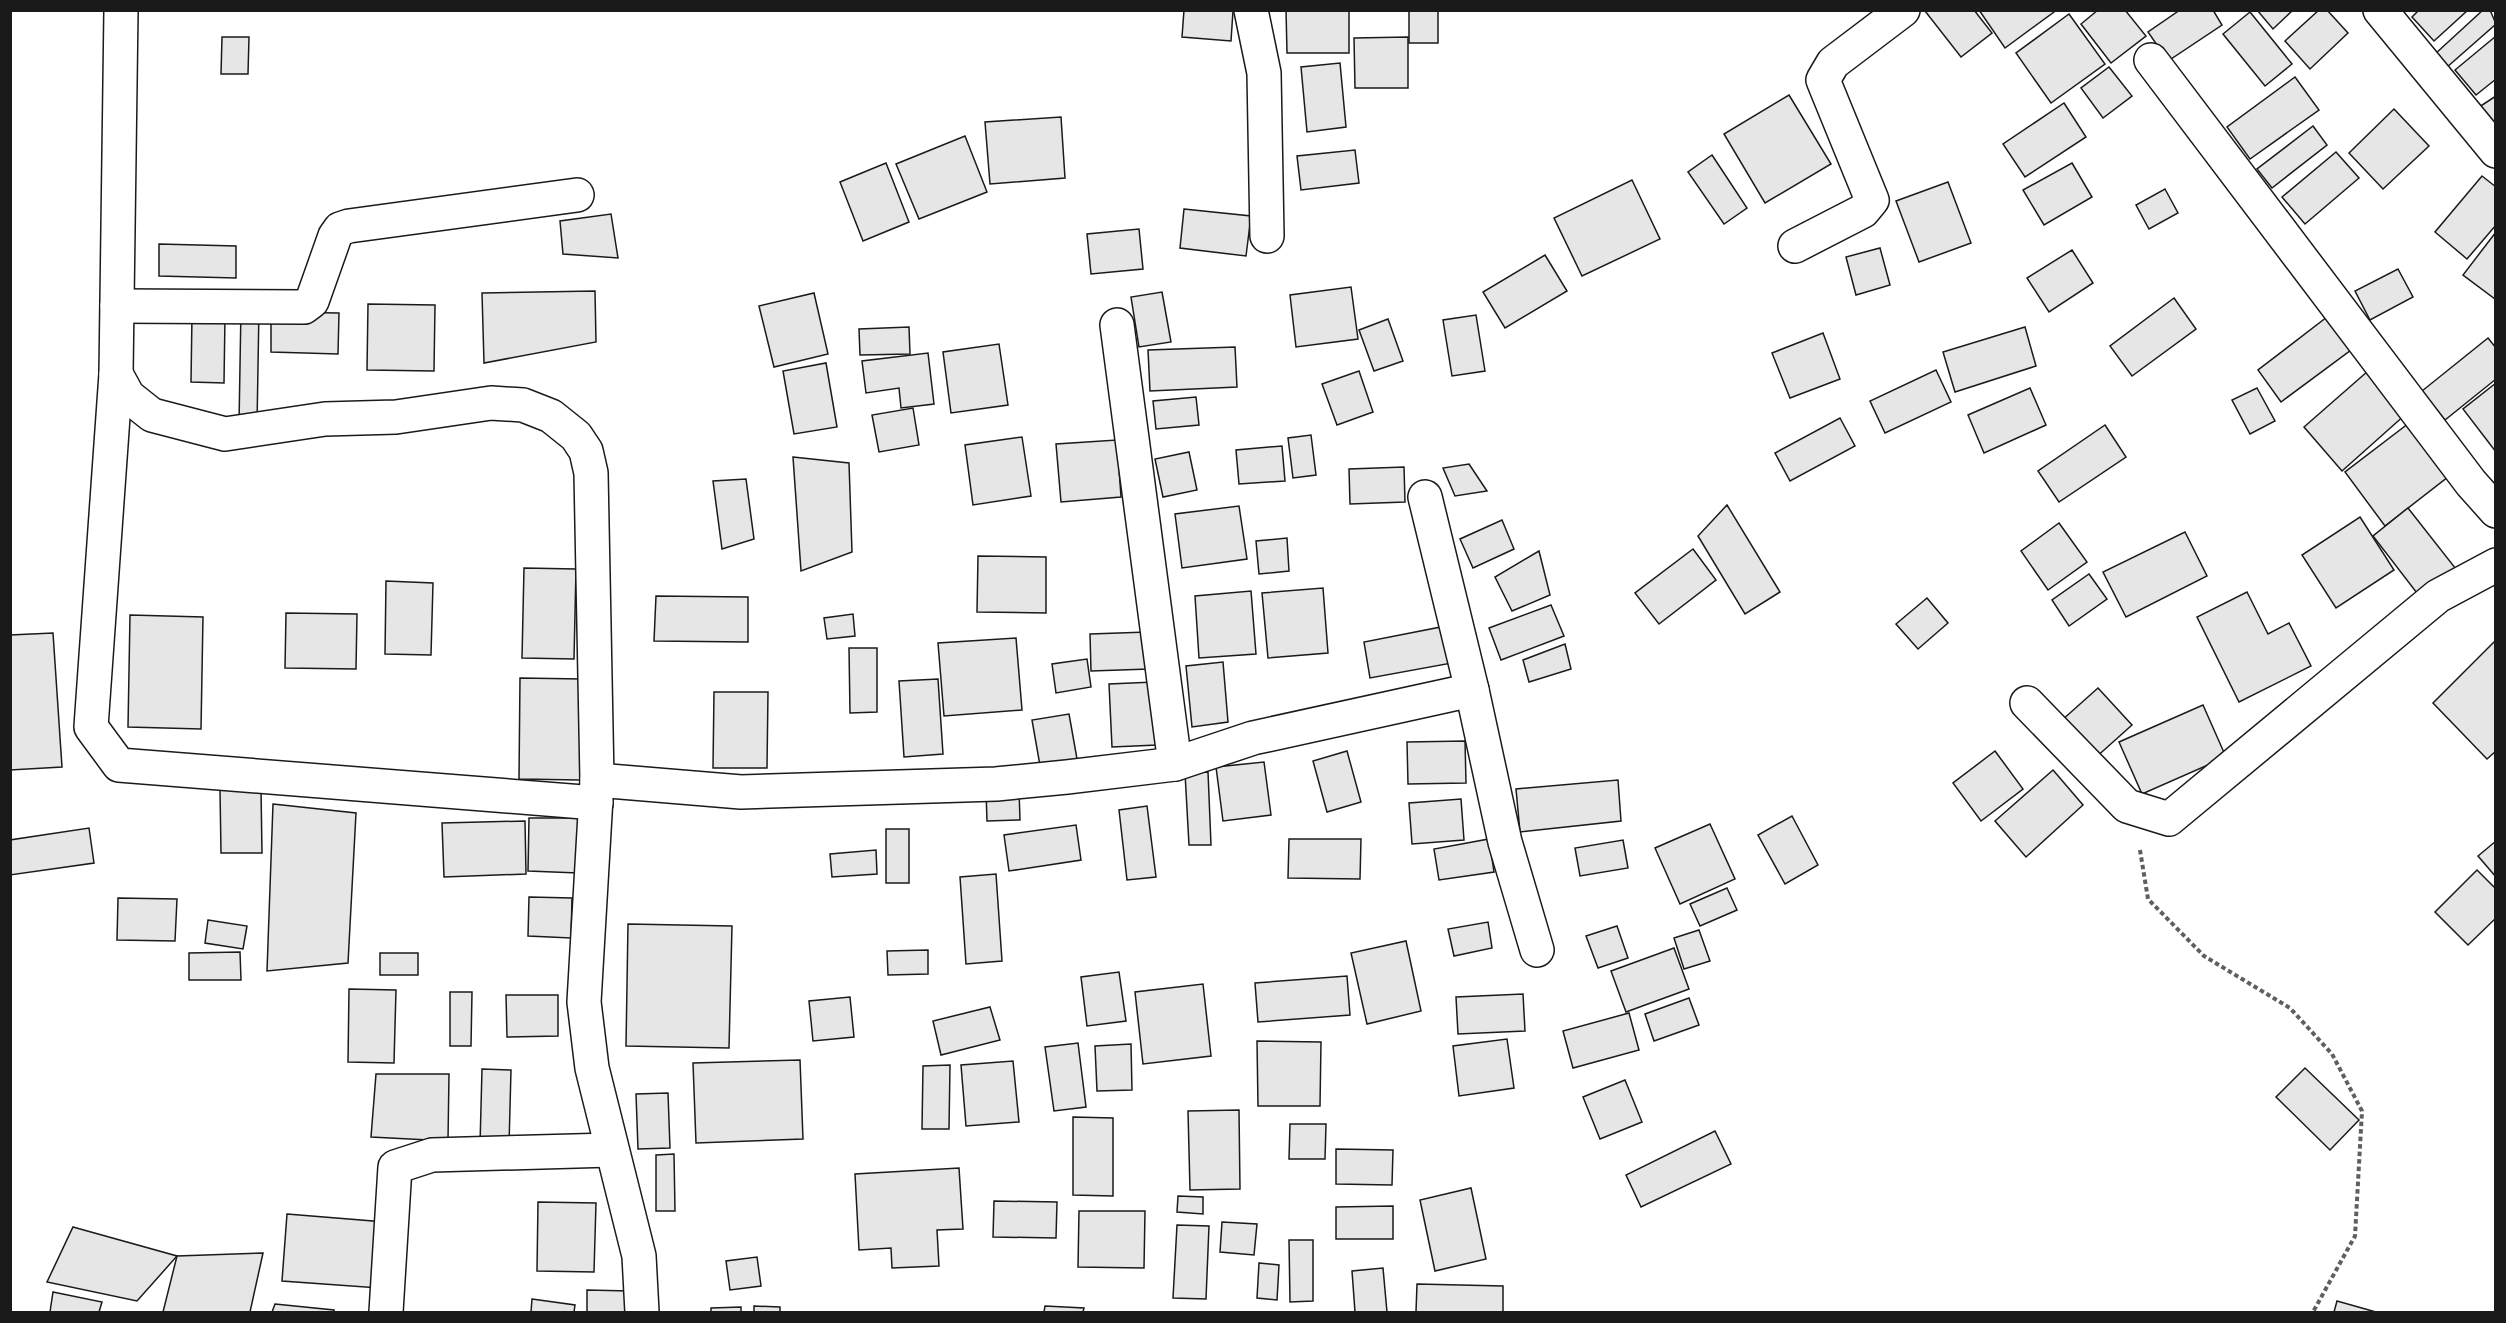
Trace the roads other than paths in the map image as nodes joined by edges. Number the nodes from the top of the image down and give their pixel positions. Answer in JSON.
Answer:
{"nodes":[{"id":1,"x":121,"y":10,"type":"edge"},
{"id":2,"x":1251,"y":10,"type":"edge"},
{"id":3,"x":1903,"y":10,"type":"edge"},
{"id":4,"x":2379,"y":10,"type":"edge"},
{"id":5,"x":2151,"y":60,"type":"dead end"},
{"id":6,"x":2496,"y":151,"type":"edge"},
{"id":7,"x":577,"y":195,"type":"dead end"},
{"id":8,"x":1268,"y":236,"type":"dead end"},
{"id":9,"x":1795,"y":246,"type":"dead end"},
{"id":10,"x":117,"y":306,"type":"junction"},
{"id":11,"x":1118,"y":325,"type":"dead end"},
{"id":12,"x":116,"y":374,"type":"junction"},
{"id":13,"x":1425,"y":497,"type":"dead end"},
{"id":14,"x":2496,"y":511,"type":"edge"},
{"id":15,"x":2496,"y":565,"type":"edge"},
{"id":16,"x":1472,"y":690,"type":"junction"},
{"id":17,"x":2027,"y":703,"type":"dead end"},
{"id":18,"x":1174,"y":764,"type":"junction"},
{"id":19,"x":596,"y":791,"type":"junction"},
{"id":20,"x":1537,"y":950,"type":"dead end"},
{"id":21,"x":611,"y":1150,"type":"junction"},
{"id":22,"x":386,"y":1312,"type":"edge"},
{"id":23,"x":642,"y":1312,"type":"edge"}],
"edges":[{"from":1,"to":10,"type":"street"},
{"from":2,"to":8,"type":"street"},
{"from":3,"to":9,"type":"street"},
{"from":4,"to":6,"type":"street"},
{"from":5,"to":14,"type":"street"},
{"from":7,"to":10,"type":"street"},
{"from":10,"to":12,"type":"street"},
{"from":11,"to":18,"type":"street"},
{"from":12,"to":19,"type":"street"},
{"from":12,"to":19,"type":"street"},
{"from":13,"to":16,"type":"street"},
{"from":15,"to":17,"type":"street"},
{"from":16,"to":18,"type":"street"},
{"from":16,"to":20,"type":"street"},
{"from":18,"to":19,"type":"street"},
{"from":19,"to":21,"type":"street"},
{"from":21,"to":22,"type":"street"},
{"from":21,"to":23,"type":"street"}]}
